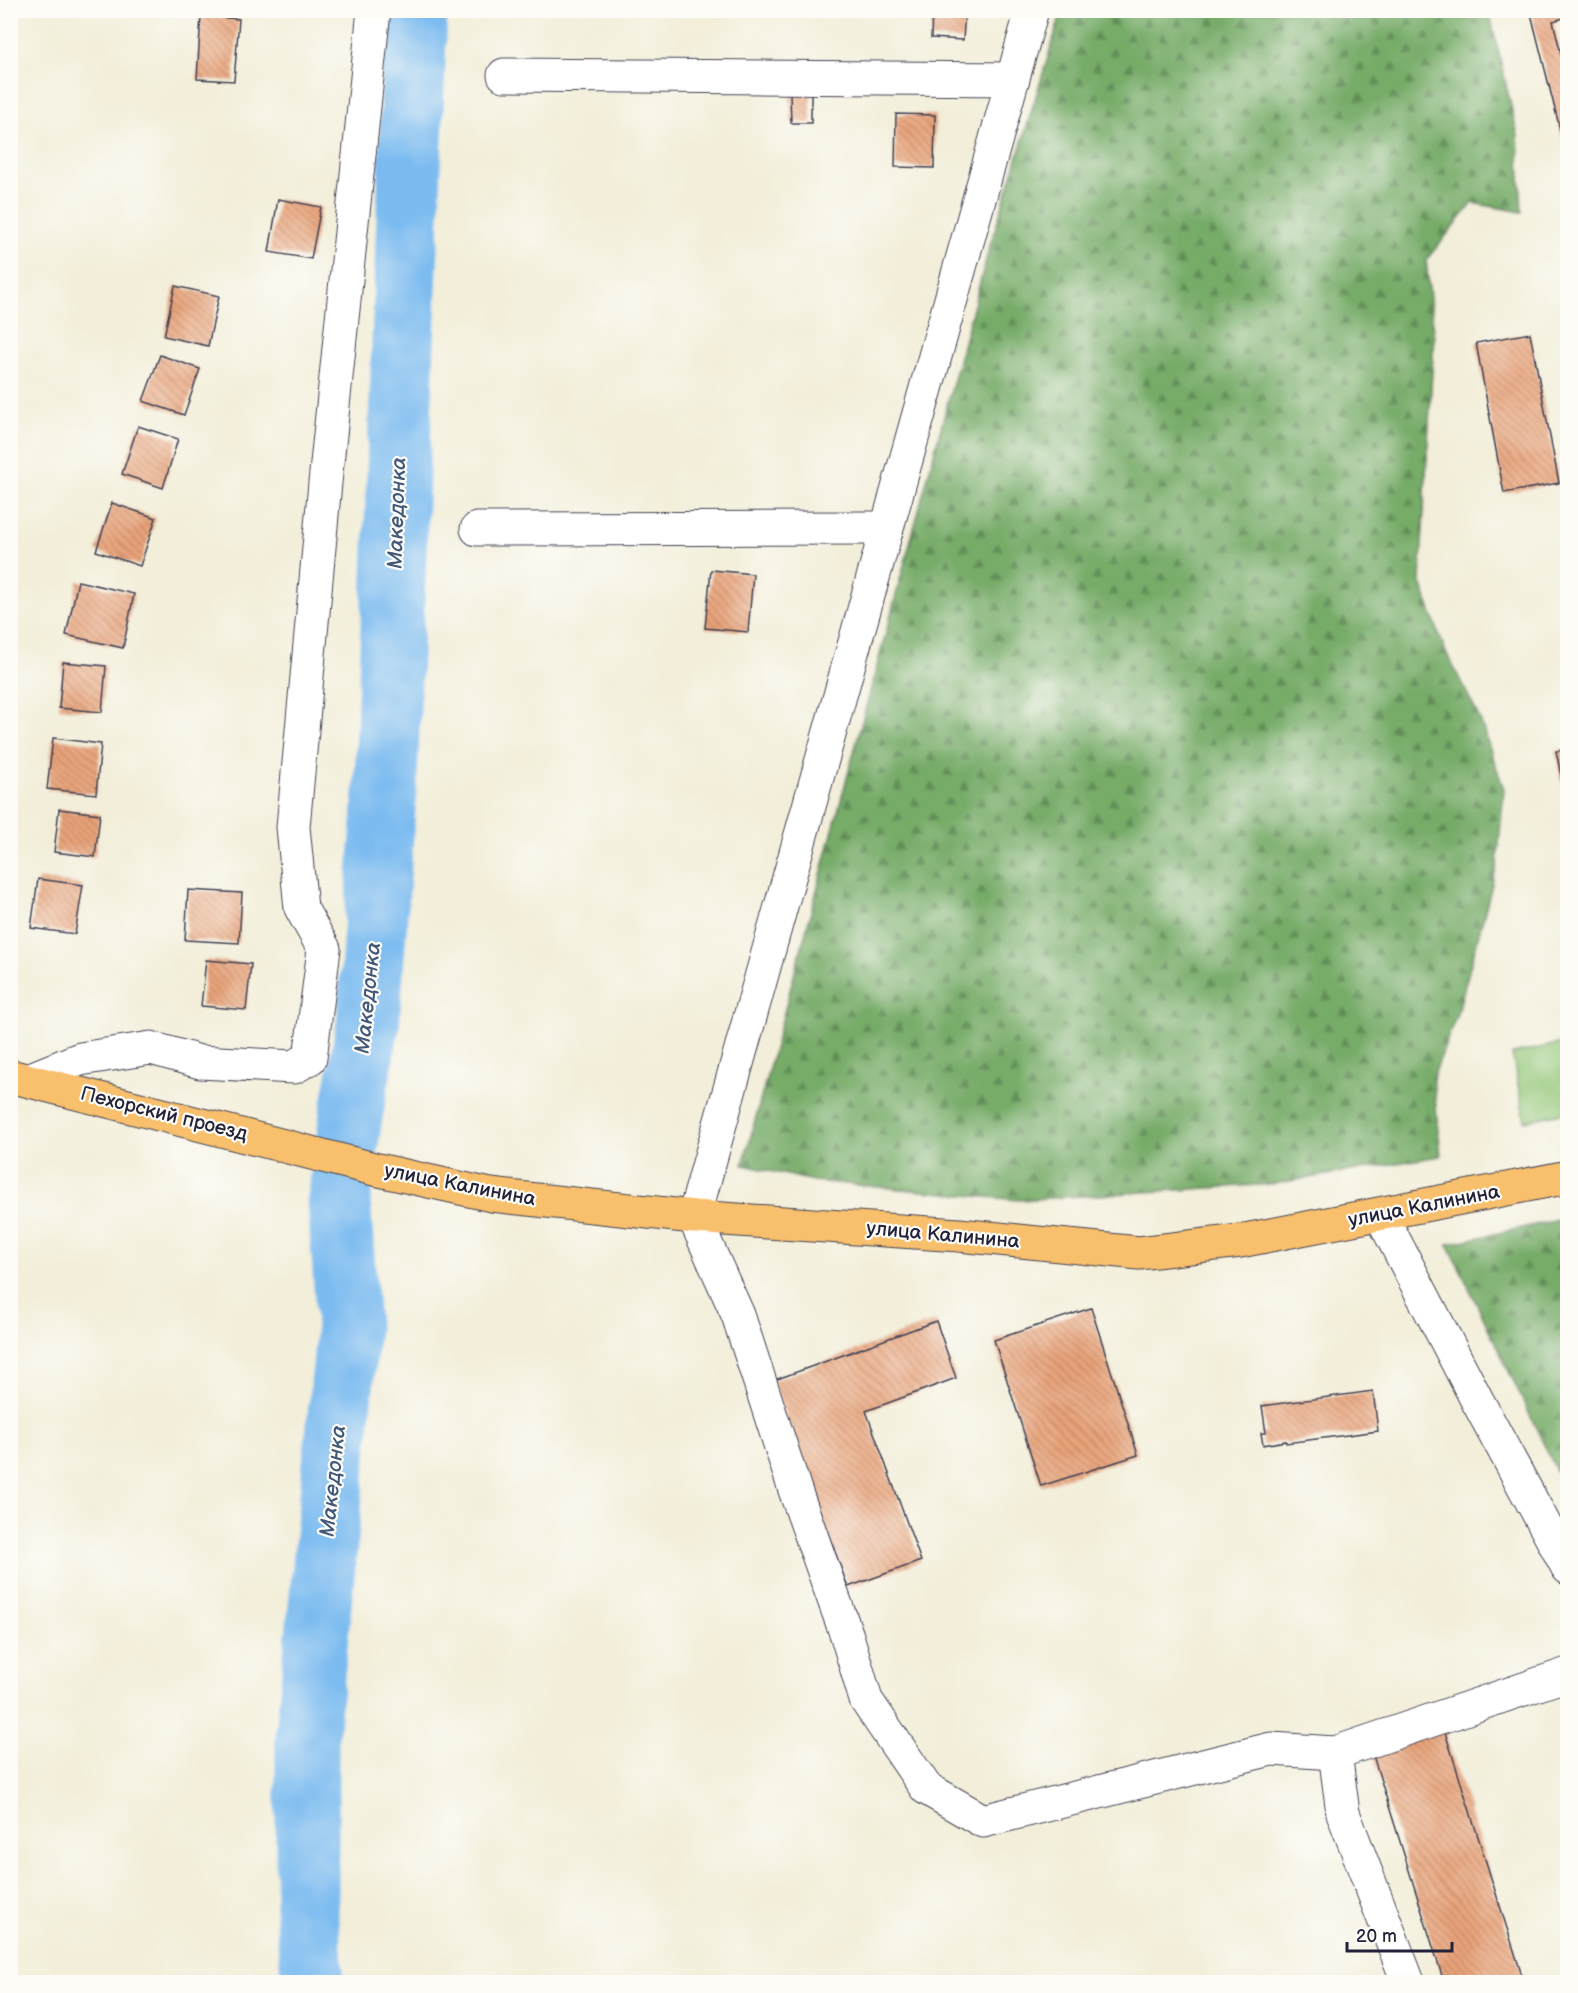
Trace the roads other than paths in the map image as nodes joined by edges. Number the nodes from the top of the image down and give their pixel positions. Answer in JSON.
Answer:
{"nodes":[{"id":1,"x":374,"y":10,"type":"edge"},
{"id":2,"x":1032,"y":10,"type":"edge"},
{"id":3,"x":504,"y":75,"type":"dead end"},
{"id":4,"x":1013,"y":79,"type":"junction"},
{"id":5,"x":887,"y":528,"type":"junction"},
{"id":6,"x":477,"y":529,"type":"dead end"},
{"id":7,"x":19,"y":1078,"type":"edge"},
{"id":8,"x":317,"y":1154,"type":"joint"},
{"id":9,"x":1568,"y":1177,"type":"edge"},
{"id":10,"x":1381,"y":1215,"type":"junction"},
{"id":11,"x":694,"y":1217,"type":"junction"},
{"id":12,"x":1568,"y":1568,"type":"edge"},
{"id":13,"x":1568,"y":1674,"type":"edge"},
{"id":14,"x":1335,"y":1754,"type":"junction"},
{"id":15,"x":1408,"y":1983,"type":"edge"}],
"edges":[{"from":1,"to":7,"type":"street"},
{"from":2,"to":4,"type":"street"},
{"from":3,"to":4,"type":"street"},
{"from":4,"to":5,"type":"street"},
{"from":5,"to":6,"type":"street"},
{"from":5,"to":11,"type":"street"},
{"from":7,"to":8,"type":"main road","name":"Пехорский проезд"},
{"from":8,"to":11,"type":"main road","name":"улица Калинина"},
{"from":9,"to":10,"type":"main road","name":"улица Калинина"},
{"from":10,"to":11,"type":"main road","name":"улица Калинина"},
{"from":10,"to":12,"type":"street"},
{"from":11,"to":14,"type":"street"},
{"from":13,"to":14,"type":"street"},
{"from":14,"to":15,"type":"street"}]}
